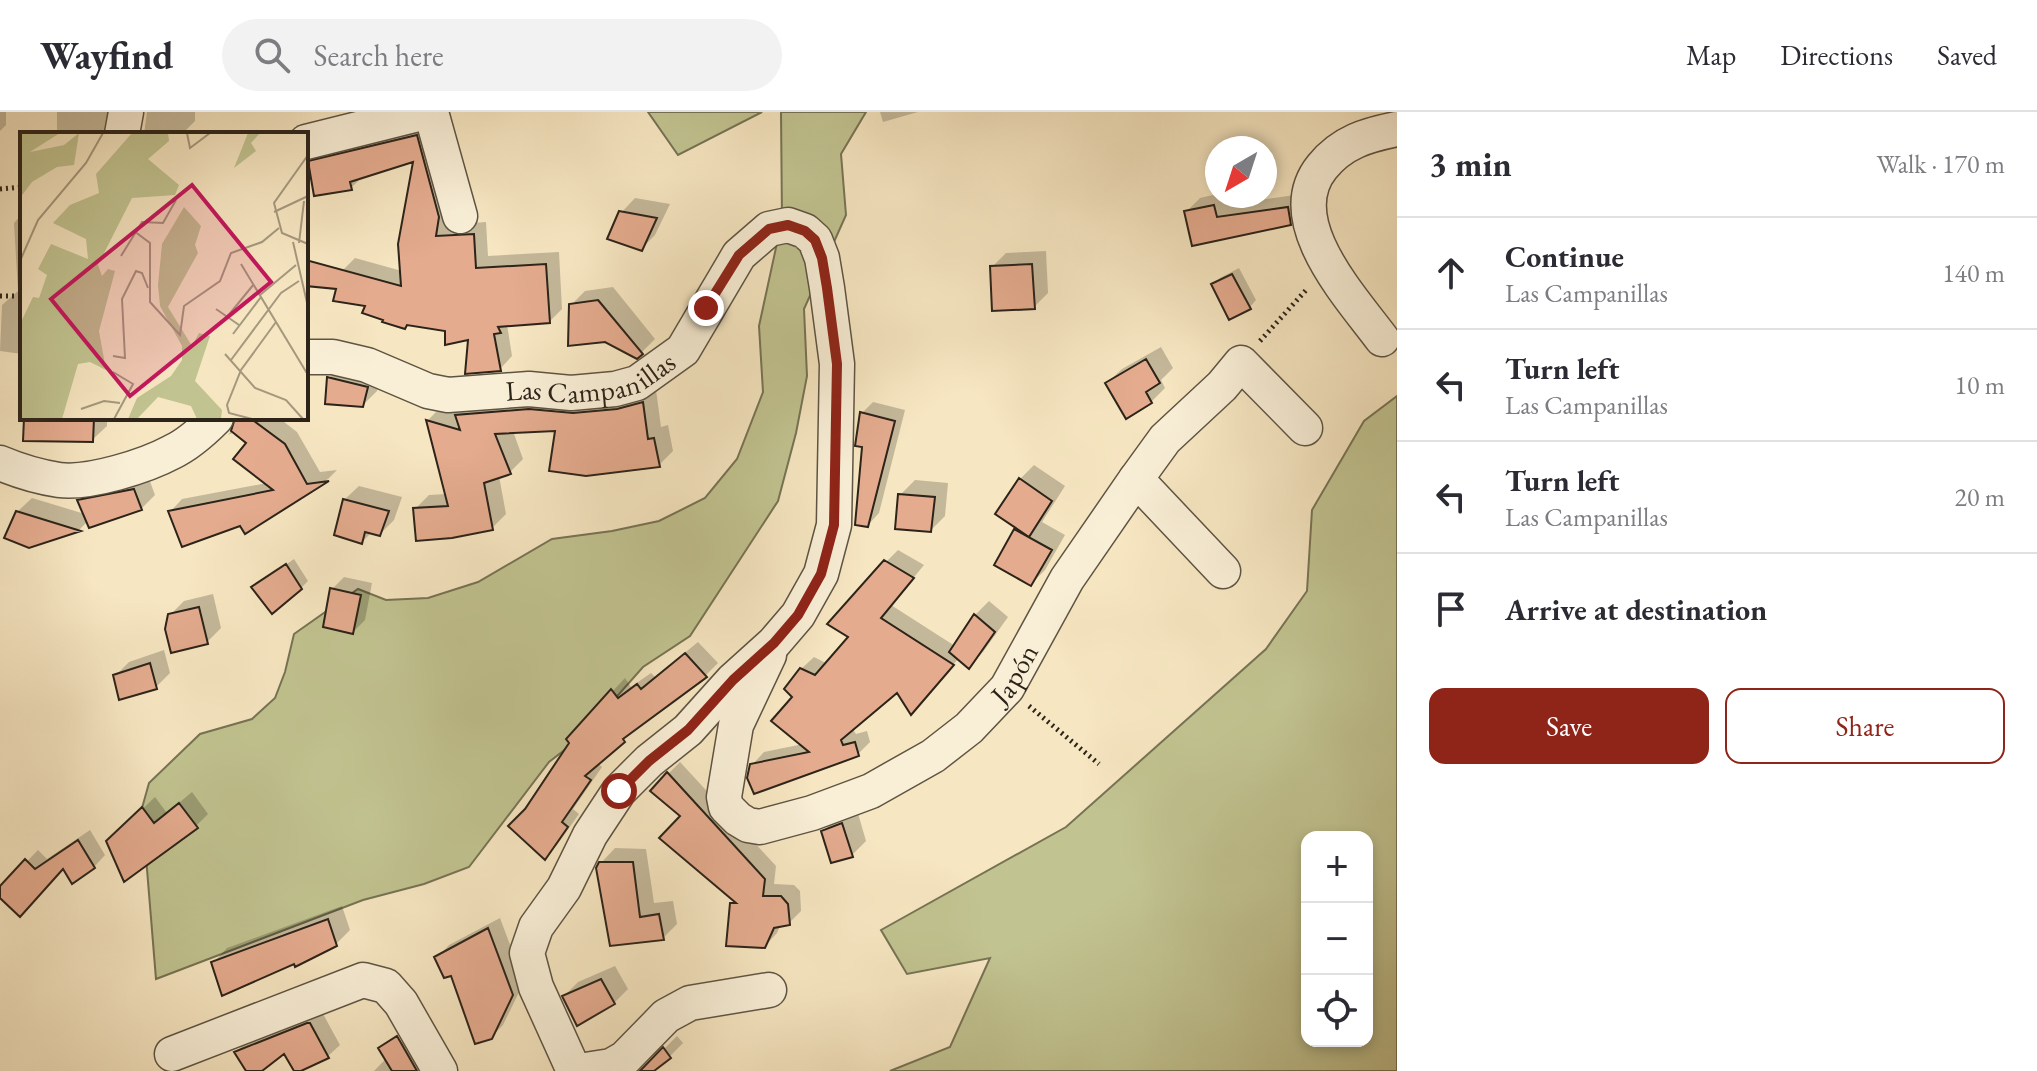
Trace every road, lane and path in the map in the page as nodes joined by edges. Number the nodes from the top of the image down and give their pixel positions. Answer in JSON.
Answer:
{"nodes":[{"id":1,"x":126,"y":112,"type":"edge"},
{"id":2,"x":428,"y":112,"type":"edge"},
{"id":3,"x":1397,"y":129,"type":"edge"},
{"id":4,"x":122,"y":132,"type":"edge"},
{"id":5,"x":308,"y":142,"type":"edge"},
{"id":6,"x":20,"y":187,"type":"edge"},
{"id":7,"x":0,"y":189,"type":"edge"},
{"id":8,"x":460,"y":216,"type":"dead end"},
{"id":9,"x":1328,"y":265,"type":"junction"},
{"id":10,"x":1382,"y":339,"type":"dead end"},
{"id":11,"x":308,"y":357,"type":"edge"},
{"id":12,"x":1241,"y":363,"type":"junction"},
{"id":13,"x":214,"y":420,"type":"edge"},
{"id":14,"x":1305,"y":428,"type":"dead end"},
{"id":15,"x":0,"y":463,"type":"edge"},
{"id":16,"x":1136,"y":479,"type":"junction"},
{"id":17,"x":1223,"y":571,"type":"dead end"},
{"id":18,"x":774,"y":643,"type":"junction"},
{"id":19,"x":1007,"y":688,"type":"junction"},
{"id":20,"x":1099,"y":764,"type":"dead end"},
{"id":21,"x":769,"y":990,"type":"dead end"},
{"id":22,"x":172,"y":1054,"type":"dead end"},
{"id":23,"x":440,"y":1071,"type":"edge"},
{"id":24,"x":576,"y":1071,"type":"edge"}],
"edges":[{"from":1,"to":4,"type":"street"},
{"from":2,"to":5,"type":"street"},
{"from":2,"to":8,"type":"street"},
{"from":3,"to":9,"type":"street"},
{"from":6,"to":7,"type":"path"},
{"from":9,"to":10,"type":"street"},
{"from":9,"to":12,"type":"path"},
{"from":11,"to":18,"type":"street","name":"Las Campanillas"},
{"from":12,"to":14,"type":"street"},
{"from":12,"to":16,"type":"street","name":"Japón"},
{"from":13,"to":15,"type":"street"},
{"from":16,"to":17,"type":"street"},
{"from":16,"to":19,"type":"street","name":"Japón"},
{"from":18,"to":19,"type":"street","name":"Japón"},
{"from":18,"to":24,"type":"street","name":"Las Campanillas"},
{"from":19,"to":20,"type":"path"},
{"from":21,"to":24,"type":"street"},
{"from":22,"to":23,"type":"street"}]}
